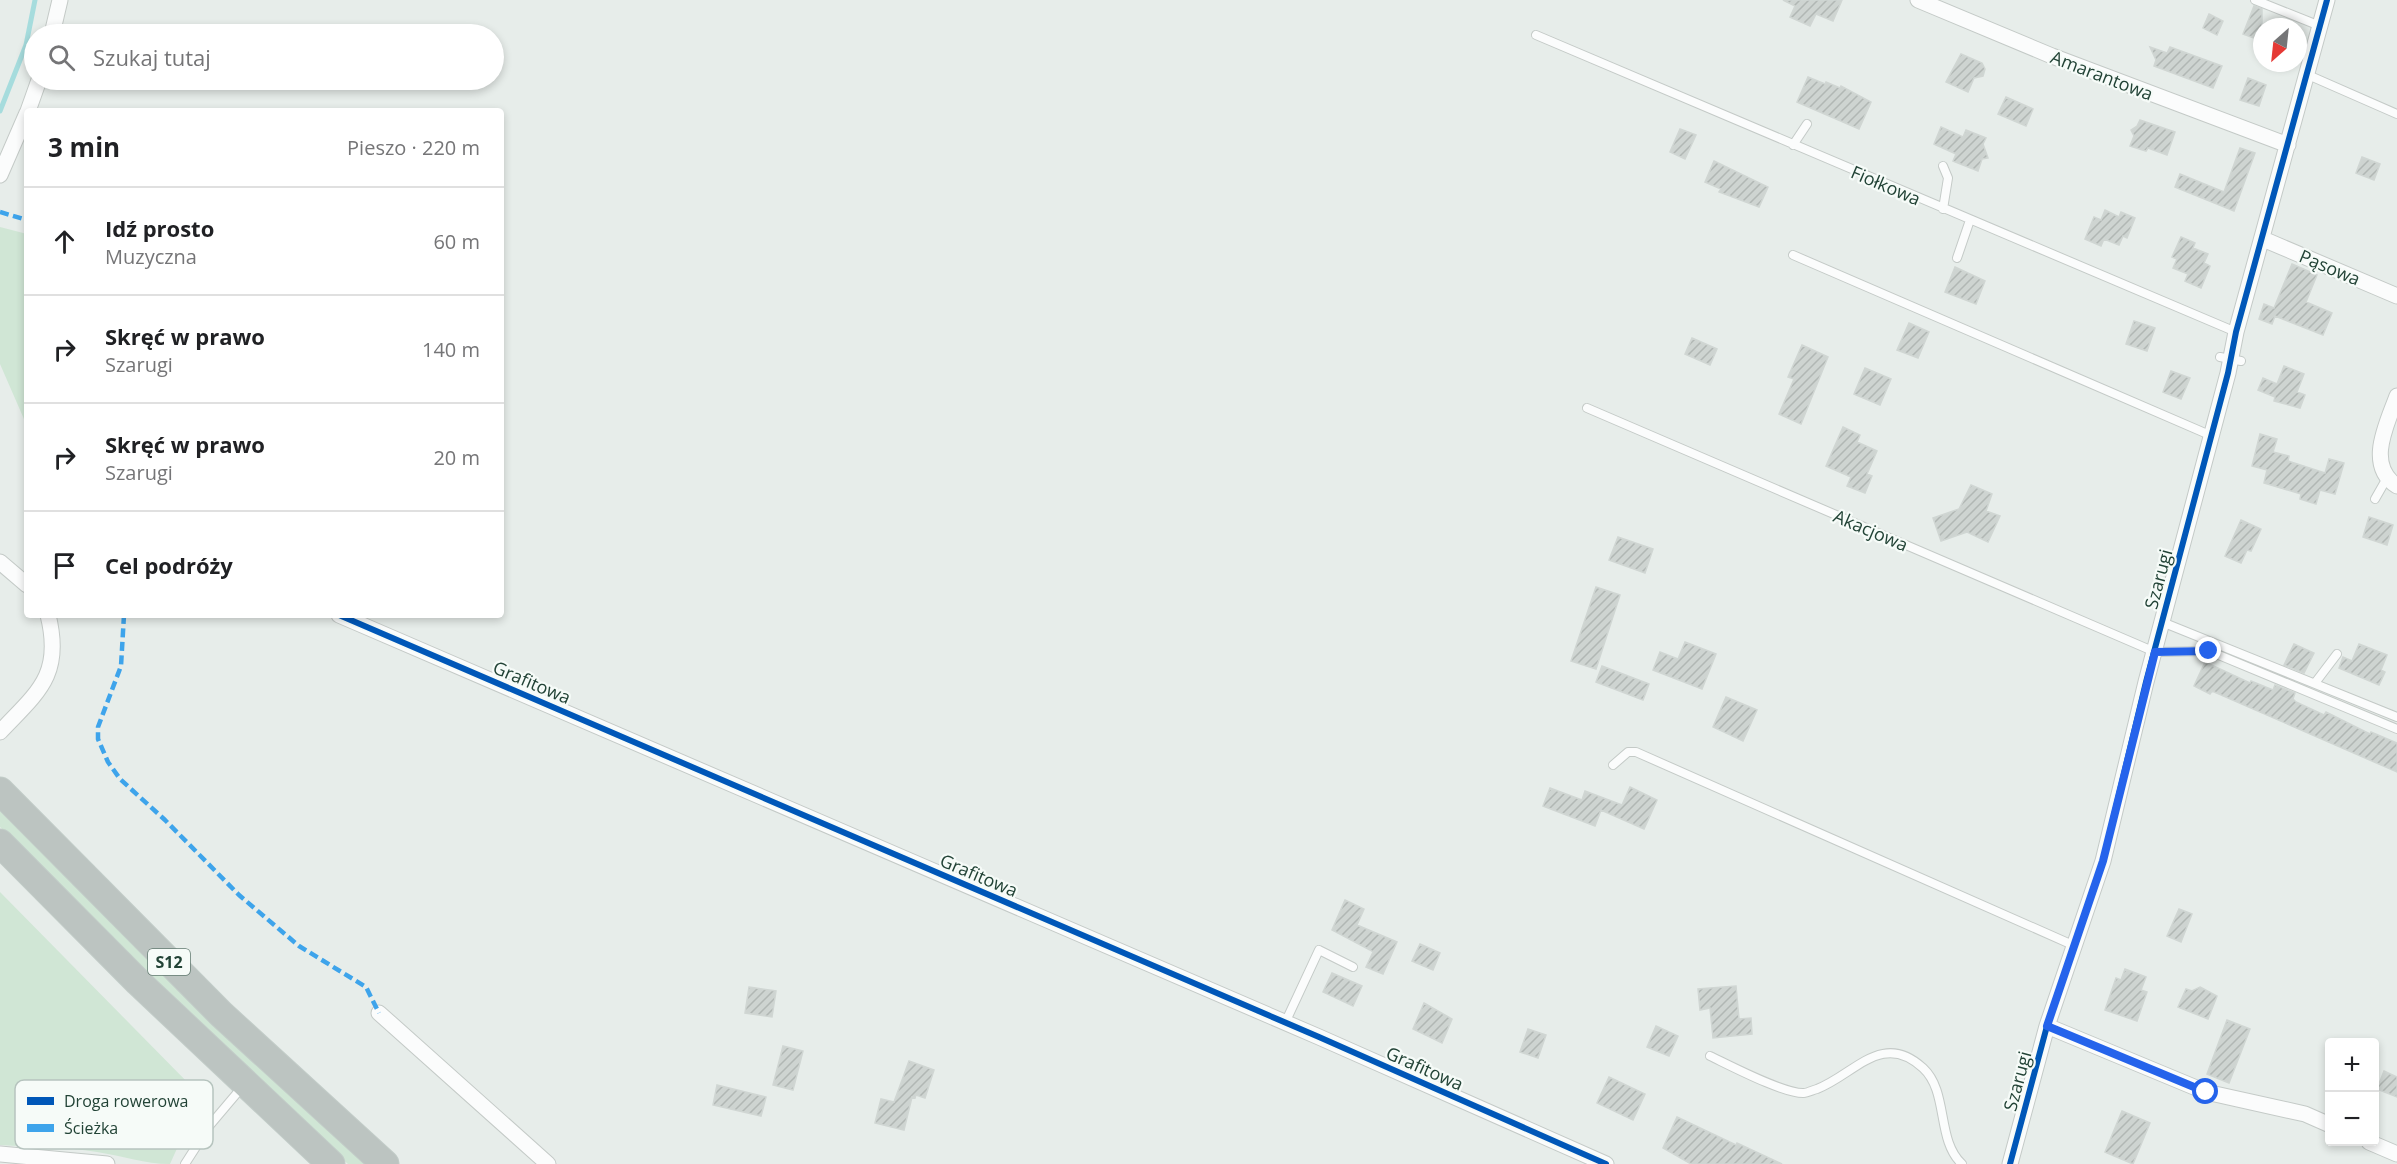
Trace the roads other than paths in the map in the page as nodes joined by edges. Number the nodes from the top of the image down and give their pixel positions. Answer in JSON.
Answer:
{"nodes":[{"id":1,"x":60,"y":0,"type":"edge"},
{"id":2,"x":1918,"y":0,"type":"edge"},
{"id":3,"x":2255,"y":0,"type":"edge"},
{"id":4,"x":2327,"y":0,"type":"edge"},
{"id":5,"x":54,"y":24,"type":"edge"},
{"id":6,"x":2321,"y":27,"type":"junction"},
{"id":7,"x":1536,"y":35,"type":"dead end"},
{"id":8,"x":2308,"y":75,"type":"junction"},
{"id":9,"x":35,"y":90,"type":"edge"},
{"id":10,"x":28,"y":108,"type":"edge"},
{"id":11,"x":2397,"y":114,"type":"edge"},
{"id":12,"x":24,"y":119,"type":"edge"},
{"id":13,"x":1807,"y":124,"type":"dead end"},
{"id":14,"x":1793,"y":145,"type":"junction"},
{"id":15,"x":2288,"y":145,"type":"junction"},
{"id":16,"x":1943,"y":165,"type":"dead end"},
{"id":17,"x":0,"y":175,"type":"edge"},
{"id":18,"x":1942,"y":209,"type":"junction"},
{"id":19,"x":1970,"y":220,"type":"junction"},
{"id":20,"x":2263,"y":239,"type":"junction"},
{"id":21,"x":1793,"y":255,"type":"dead end"},
{"id":22,"x":1957,"y":258,"type":"dead end"},
{"id":23,"x":2397,"y":296,"type":"edge"},
{"id":24,"x":2236,"y":332,"type":"junction"},
{"id":25,"x":2397,"y":396,"type":"edge"},
{"id":26,"x":1587,"y":408,"type":"dead end"},
{"id":27,"x":2211,"y":426,"type":"junction"},
{"id":28,"x":2392,"y":482,"type":"edge"},
{"id":29,"x":2375,"y":499,"type":"dead end"},
{"id":30,"x":0,"y":562,"type":"edge"},
{"id":31,"x":24,"y":582,"type":"edge"},
{"id":32,"x":48,"y":618,"type":"edge"},
{"id":33,"x":346,"y":618,"type":"edge"},
{"id":34,"x":2162,"y":621,"type":"junction"},
{"id":35,"x":2155,"y":652,"type":"junction"},
{"id":36,"x":2337,"y":654,"type":"dead end"},
{"id":37,"x":2315,"y":683,"type":"junction"},
{"id":38,"x":2397,"y":717,"type":"edge"},
{"id":39,"x":2397,"y":729,"type":"edge"},
{"id":40,"x":0,"y":732,"type":"edge"},
{"id":41,"x":1613,"y":765,"type":"dead end"},
{"id":42,"x":0,"y":791,"type":"edge"},
{"id":43,"x":0,"y":843,"type":"edge"},
{"id":44,"x":2075,"y":946,"type":"junction"},
{"id":45,"x":1353,"y":967,"type":"dead end"},
{"id":46,"x":379,"y":1013,"type":"dead end"},
{"id":47,"x":1285,"y":1023,"type":"junction"},
{"id":48,"x":2047,"y":1026,"type":"junction"},
{"id":49,"x":1710,"y":1056,"type":"dead end"},
{"id":50,"x":245,"y":1084,"type":"junction"},
{"id":51,"x":213,"y":1121,"type":"edge"},
{"id":52,"x":2325,"y":1123,"type":"edge"},
{"id":53,"x":2378,"y":1146,"type":"edge"},
{"id":54,"x":195,"y":1149,"type":"edge"},
{"id":55,"x":0,"y":1154,"type":"edge"},
{"id":56,"x":2397,"y":1154,"type":"edge"},
{"id":57,"x":107,"y":1164,"type":"edge"},
{"id":58,"x":185,"y":1164,"type":"edge"},
{"id":59,"x":331,"y":1164,"type":"edge"},
{"id":60,"x":385,"y":1164,"type":"edge"},
{"id":61,"x":548,"y":1164,"type":"edge"},
{"id":62,"x":1606,"y":1164,"type":"edge"},
{"id":63,"x":1962,"y":1164,"type":"edge"},
{"id":64,"x":2010,"y":1164,"type":"edge"}],
"edges":[{"from":1,"to":5,"type":"street"},
{"from":2,"to":15,"type":"street","name":"Amarantowa"},
{"from":3,"to":6,"type":"lane"},
{"from":4,"to":6,"type":"street","name":"Szarugi"},
{"from":6,"to":8,"type":"street","name":"Szarugi"},
{"from":7,"to":14,"type":"lane","name":"Fiołkowa"},
{"from":8,"to":11,"type":"lane"},
{"from":8,"to":15,"type":"street","name":"Szarugi"},
{"from":9,"to":10,"type":"street"},
{"from":12,"to":17,"type":"street"},
{"from":13,"to":14,"type":"lane"},
{"from":14,"to":18,"type":"lane","name":"Fiołkowa"},
{"from":15,"to":20,"type":"street","name":"Szarugi"},
{"from":16,"to":18,"type":"lane"},
{"from":18,"to":19,"type":"lane","name":"Fiołkowa"},
{"from":19,"to":22,"type":"lane"},
{"from":19,"to":24,"type":"lane","name":"Fiołkowa"},
{"from":20,"to":23,"type":"street","name":"Pąsowa"},
{"from":20,"to":24,"type":"street","name":"Szarugi"},
{"from":21,"to":27,"type":"lane"},
{"from":24,"to":27,"type":"street","name":"Szarugi"},
{"from":25,"to":28,"type":"street"},
{"from":26,"to":35,"type":"lane","name":"Akacjowa"},
{"from":27,"to":34,"type":"street","name":"Szarugi"},
{"from":28,"to":29,"type":"lane"},
{"from":30,"to":31,"type":"street"},
{"from":32,"to":40,"type":"street"},
{"from":33,"to":47,"type":"street","name":"Grafitowa"},
{"from":34,"to":35,"type":"street","name":"Szarugi"},
{"from":34,"to":37,"type":"lane"},
{"from":35,"to":39,"type":"lane"},
{"from":35,"to":44,"type":"street","name":"Szarugi"},
{"from":36,"to":37,"type":"lane"},
{"from":37,"to":38,"type":"lane"},
{"from":41,"to":44,"type":"lane"},
{"from":42,"to":60,"type":"highway","number":"S12"},
{"from":43,"to":50,"type":"highway","number":"S12"},
{"from":44,"to":48,"type":"street","name":"Szarugi"},
{"from":45,"to":47,"type":"lane"},
{"from":46,"to":61,"type":"street"},
{"from":47,"to":62,"type":"street","name":"Grafitowa"},
{"from":48,"to":52,"type":"street"},
{"from":48,"to":64,"type":"street","name":"Szarugi"},
{"from":49,"to":63,"type":"lane"},
{"from":50,"to":51,"type":"lane"},
{"from":50,"to":59,"type":"highway","number":"S12"},
{"from":53,"to":56,"type":"street"},
{"from":54,"to":58,"type":"lane"},
{"from":55,"to":57,"type":"street"}]}
